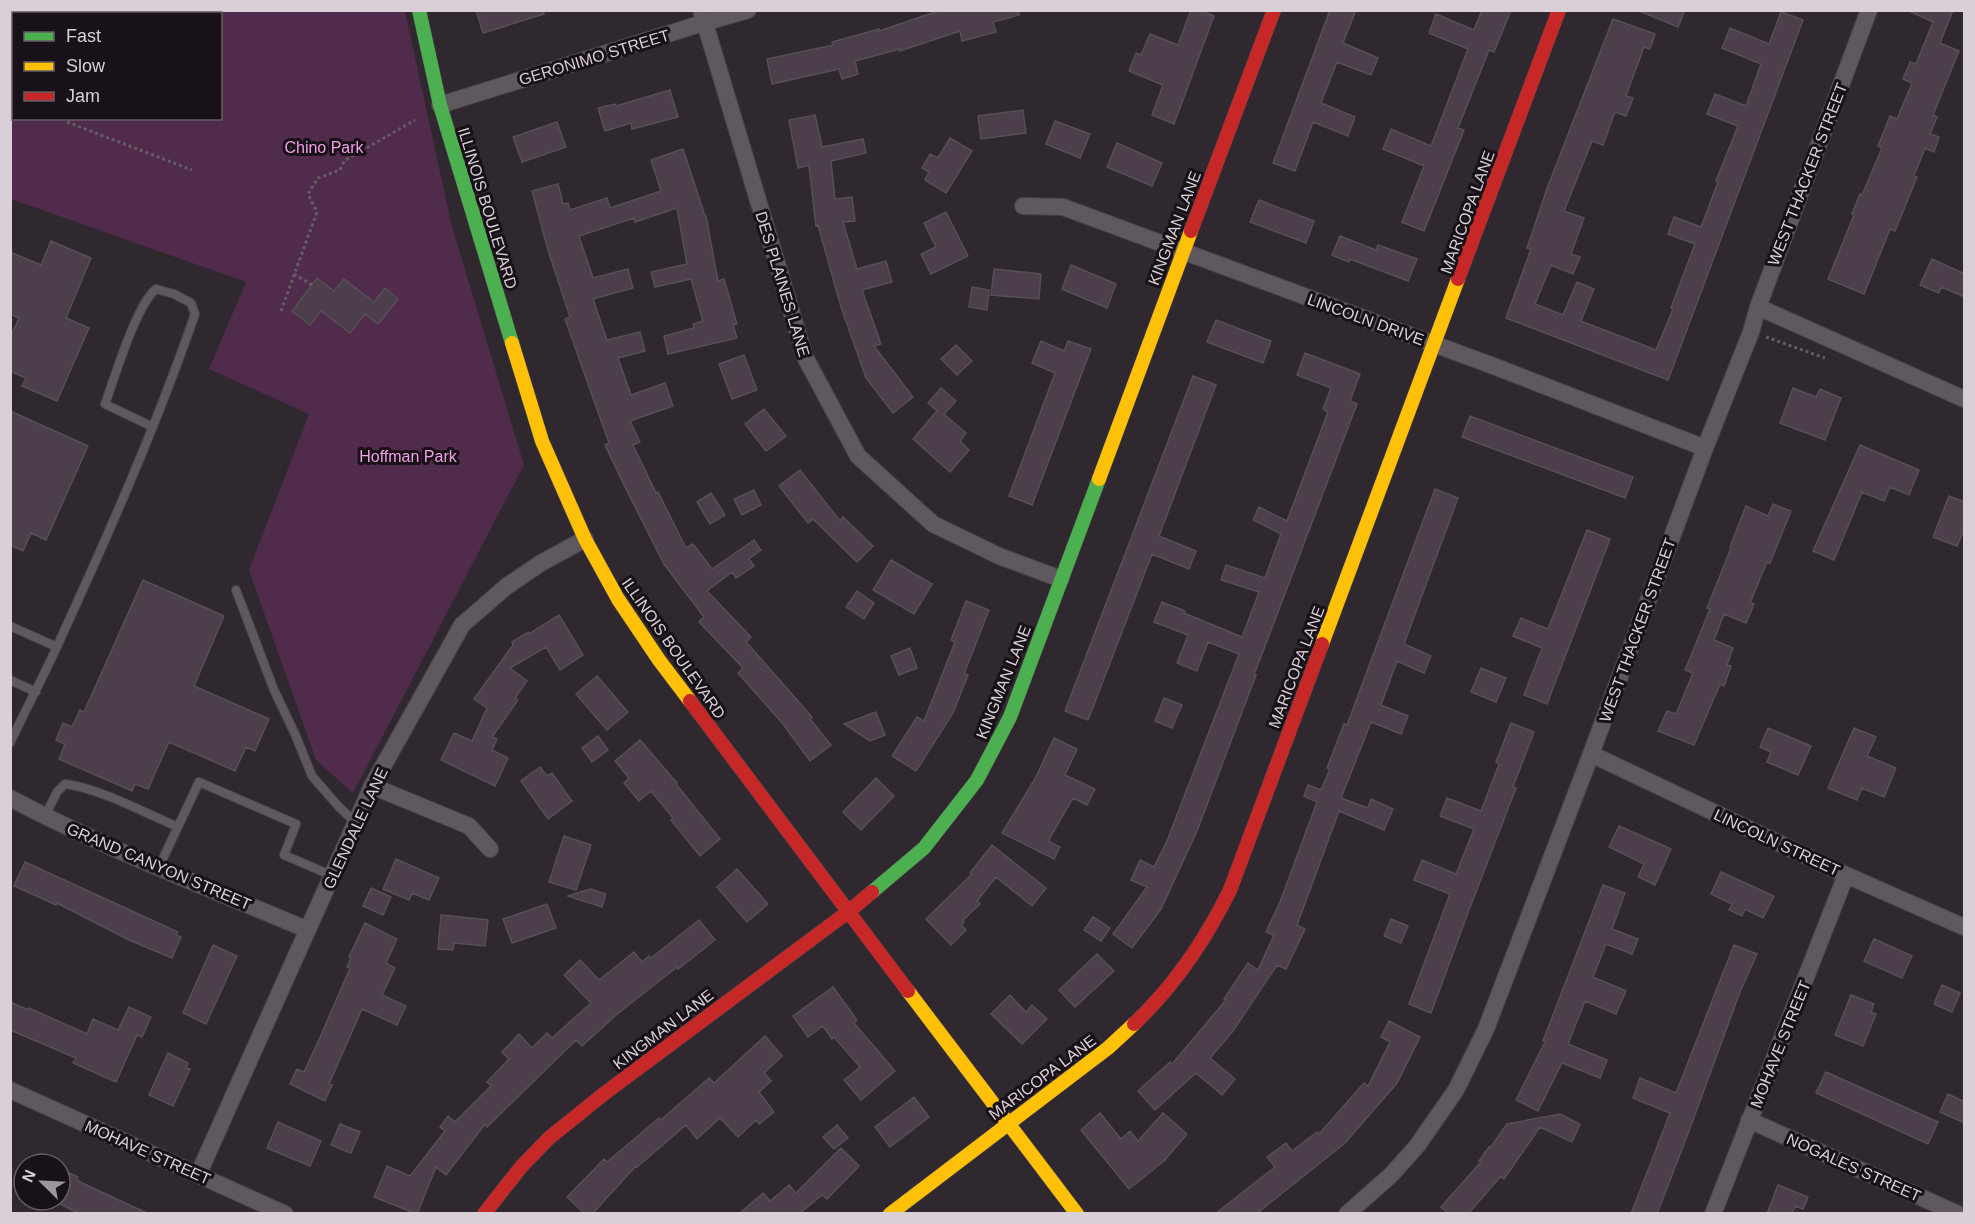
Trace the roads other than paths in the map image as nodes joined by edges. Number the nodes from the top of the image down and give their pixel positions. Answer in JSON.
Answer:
{"nodes":[{"id":1,"x":418,"y":10,"type":"edge"},
{"id":2,"x":748,"y":10,"type":"edge"},
{"id":3,"x":1274,"y":10,"type":"edge"},
{"id":4,"x":1559,"y":10,"type":"edge"},
{"id":5,"x":1869,"y":10,"type":"edge"},
{"id":6,"x":702,"y":17,"type":"edge"},
{"id":7,"x":440,"y":105,"type":"junction"},
{"id":8,"x":1023,"y":206,"type":"dead end"},
{"id":9,"x":1184,"y":251,"type":"junction"},
{"id":10,"x":1758,"y":307,"type":"junction"},
{"id":11,"x":1435,"y":345,"type":"junction"},
{"id":12,"x":1965,"y":399,"type":"edge"},
{"id":13,"x":153,"y":427,"type":"junction"},
{"id":14,"x":1705,"y":448,"type":"junction"},
{"id":15,"x":585,"y":539,"type":"junction"},
{"id":16,"x":1061,"y":579,"type":"junction"},
{"id":17,"x":236,"y":590,"type":"dead end"},
{"id":18,"x":10,"y":626,"type":"edge"},
{"id":19,"x":57,"y":647,"type":"junction"},
{"id":20,"x":10,"y":680,"type":"edge"},
{"id":21,"x":36,"y":692,"type":"junction"},
{"id":22,"x":12,"y":737,"type":"edge"},
{"id":23,"x":1591,"y":754,"type":"junction"},
{"id":24,"x":372,"y":786,"type":"junction"},
{"id":25,"x":10,"y":798,"type":"edge"},
{"id":26,"x":45,"y":816,"type":"junction"},
{"id":27,"x":355,"y":822,"type":"junction"},
{"id":28,"x":178,"y":827,"type":"junction"},
{"id":29,"x":490,"y":849,"type":"dead end"},
{"id":30,"x":159,"y":867,"type":"junction"},
{"id":31,"x":1846,"y":875,"type":"junction"},
{"id":32,"x":333,"y":876,"type":"junction"},
{"id":33,"x":848,"y":912,"type":"junction"},
{"id":34,"x":1965,"y":927,"type":"edge"},
{"id":35,"x":308,"y":930,"type":"junction"},
{"id":36,"x":10,"y":1090,"type":"edge"},
{"id":37,"x":1749,"y":1120,"type":"junction"},
{"id":38,"x":1008,"y":1124,"type":"junction"},
{"id":39,"x":198,"y":1175,"type":"junction"},
{"id":40,"x":285,"y":1214,"type":"edge"},
{"id":41,"x":484,"y":1214,"type":"edge"},
{"id":42,"x":890,"y":1214,"type":"edge"},
{"id":43,"x":1077,"y":1214,"type":"edge"},
{"id":44,"x":1347,"y":1214,"type":"edge"},
{"id":45,"x":1713,"y":1214,"type":"edge"},
{"id":46,"x":1958,"y":1214,"type":"edge"}],
"edges":[{"from":1,"to":7,"type":"street","name":"ILLINOIS BOULEVARD"},
{"from":2,"to":6,"type":"street","name":"GERONIMO STREET"},
{"from":3,"to":9,"type":"street","name":"KINGMAN LANE"},
{"from":4,"to":11,"type":"street","name":"MARICOPA LANE"},
{"from":5,"to":10,"type":"street","name":"WEST THACKER STREET"},
{"from":6,"to":7,"type":"street","name":"GERONIMO STREET"},
{"from":6,"to":16,"type":"street","name":"DES PLAINES LANE"},
{"from":7,"to":15,"type":"street","name":"ILLINOIS BOULEVARD"},
{"from":8,"to":9,"type":"street","name":"LINCOLN DRIVE"},
{"from":9,"to":11,"type":"street","name":"LINCOLN DRIVE"},
{"from":9,"to":16,"type":"street","name":"KINGMAN LANE"},
{"from":10,"to":12,"type":"street"},
{"from":10,"to":14,"type":"street","name":"WEST THACKER STREET"},
{"from":11,"to":14,"type":"street","name":"LINCOLN DRIVE"},
{"from":11,"to":38,"type":"street","name":"MARICOPA LANE"},
{"from":13,"to":13,"type":"lane"},
{"from":13,"to":19,"type":"lane"},
{"from":14,"to":23,"type":"street","name":"WEST THACKER STREET"},
{"from":15,"to":24,"type":"street","name":"GLENDALE LANE"},
{"from":15,"to":33,"type":"street","name":"ILLINOIS BOULEVARD"},
{"from":16,"to":33,"type":"street","name":"KINGMAN LANE"},
{"from":17,"to":27,"type":"lane"},
{"from":18,"to":19,"type":"lane"},
{"from":19,"to":21,"type":"lane"},
{"from":20,"to":21,"type":"lane"},
{"from":21,"to":22,"type":"lane"},
{"from":23,"to":31,"type":"street","name":"LINCOLN STREET"},
{"from":23,"to":44,"type":"street","name":"WEST THACKER STREET"},
{"from":24,"to":27,"type":"street","name":"GLENDALE LANE"},
{"from":24,"to":29,"type":"street"},
{"from":25,"to":26,"type":"street","name":"GRAND CANYON STREET"},
{"from":26,"to":28,"type":"lane"},
{"from":26,"to":30,"type":"street","name":"GRAND CANYON STREET"},
{"from":27,"to":32,"type":"street","name":"GLENDALE LANE"},
{"from":28,"to":30,"type":"lane"},
{"from":28,"to":32,"type":"lane"},
{"from":30,"to":35,"type":"street","name":"GRAND CANYON STREET"},
{"from":31,"to":34,"type":"street","name":"LINCOLN STREET"},
{"from":31,"to":37,"type":"street","name":"MOHAVE STREET"},
{"from":32,"to":35,"type":"street","name":"GLENDALE LANE"},
{"from":33,"to":38,"type":"street","name":"ILLINOIS BOULEVARD"},
{"from":33,"to":41,"type":"street","name":"KINGMAN LANE"},
{"from":35,"to":39,"type":"street","name":"GLENDALE LANE"},
{"from":36,"to":39,"type":"street","name":"MOHAVE STREET"},
{"from":37,"to":45,"type":"street","name":"MOHAVE STREET"},
{"from":37,"to":46,"type":"street","name":"NOGALES STREET"},
{"from":38,"to":42,"type":"street","name":"MARICOPA LANE"},
{"from":38,"to":43,"type":"street","name":"ILLINOIS BOULEVARD"},
{"from":39,"to":40,"type":"street","name":"MOHAVE STREET"}]}
